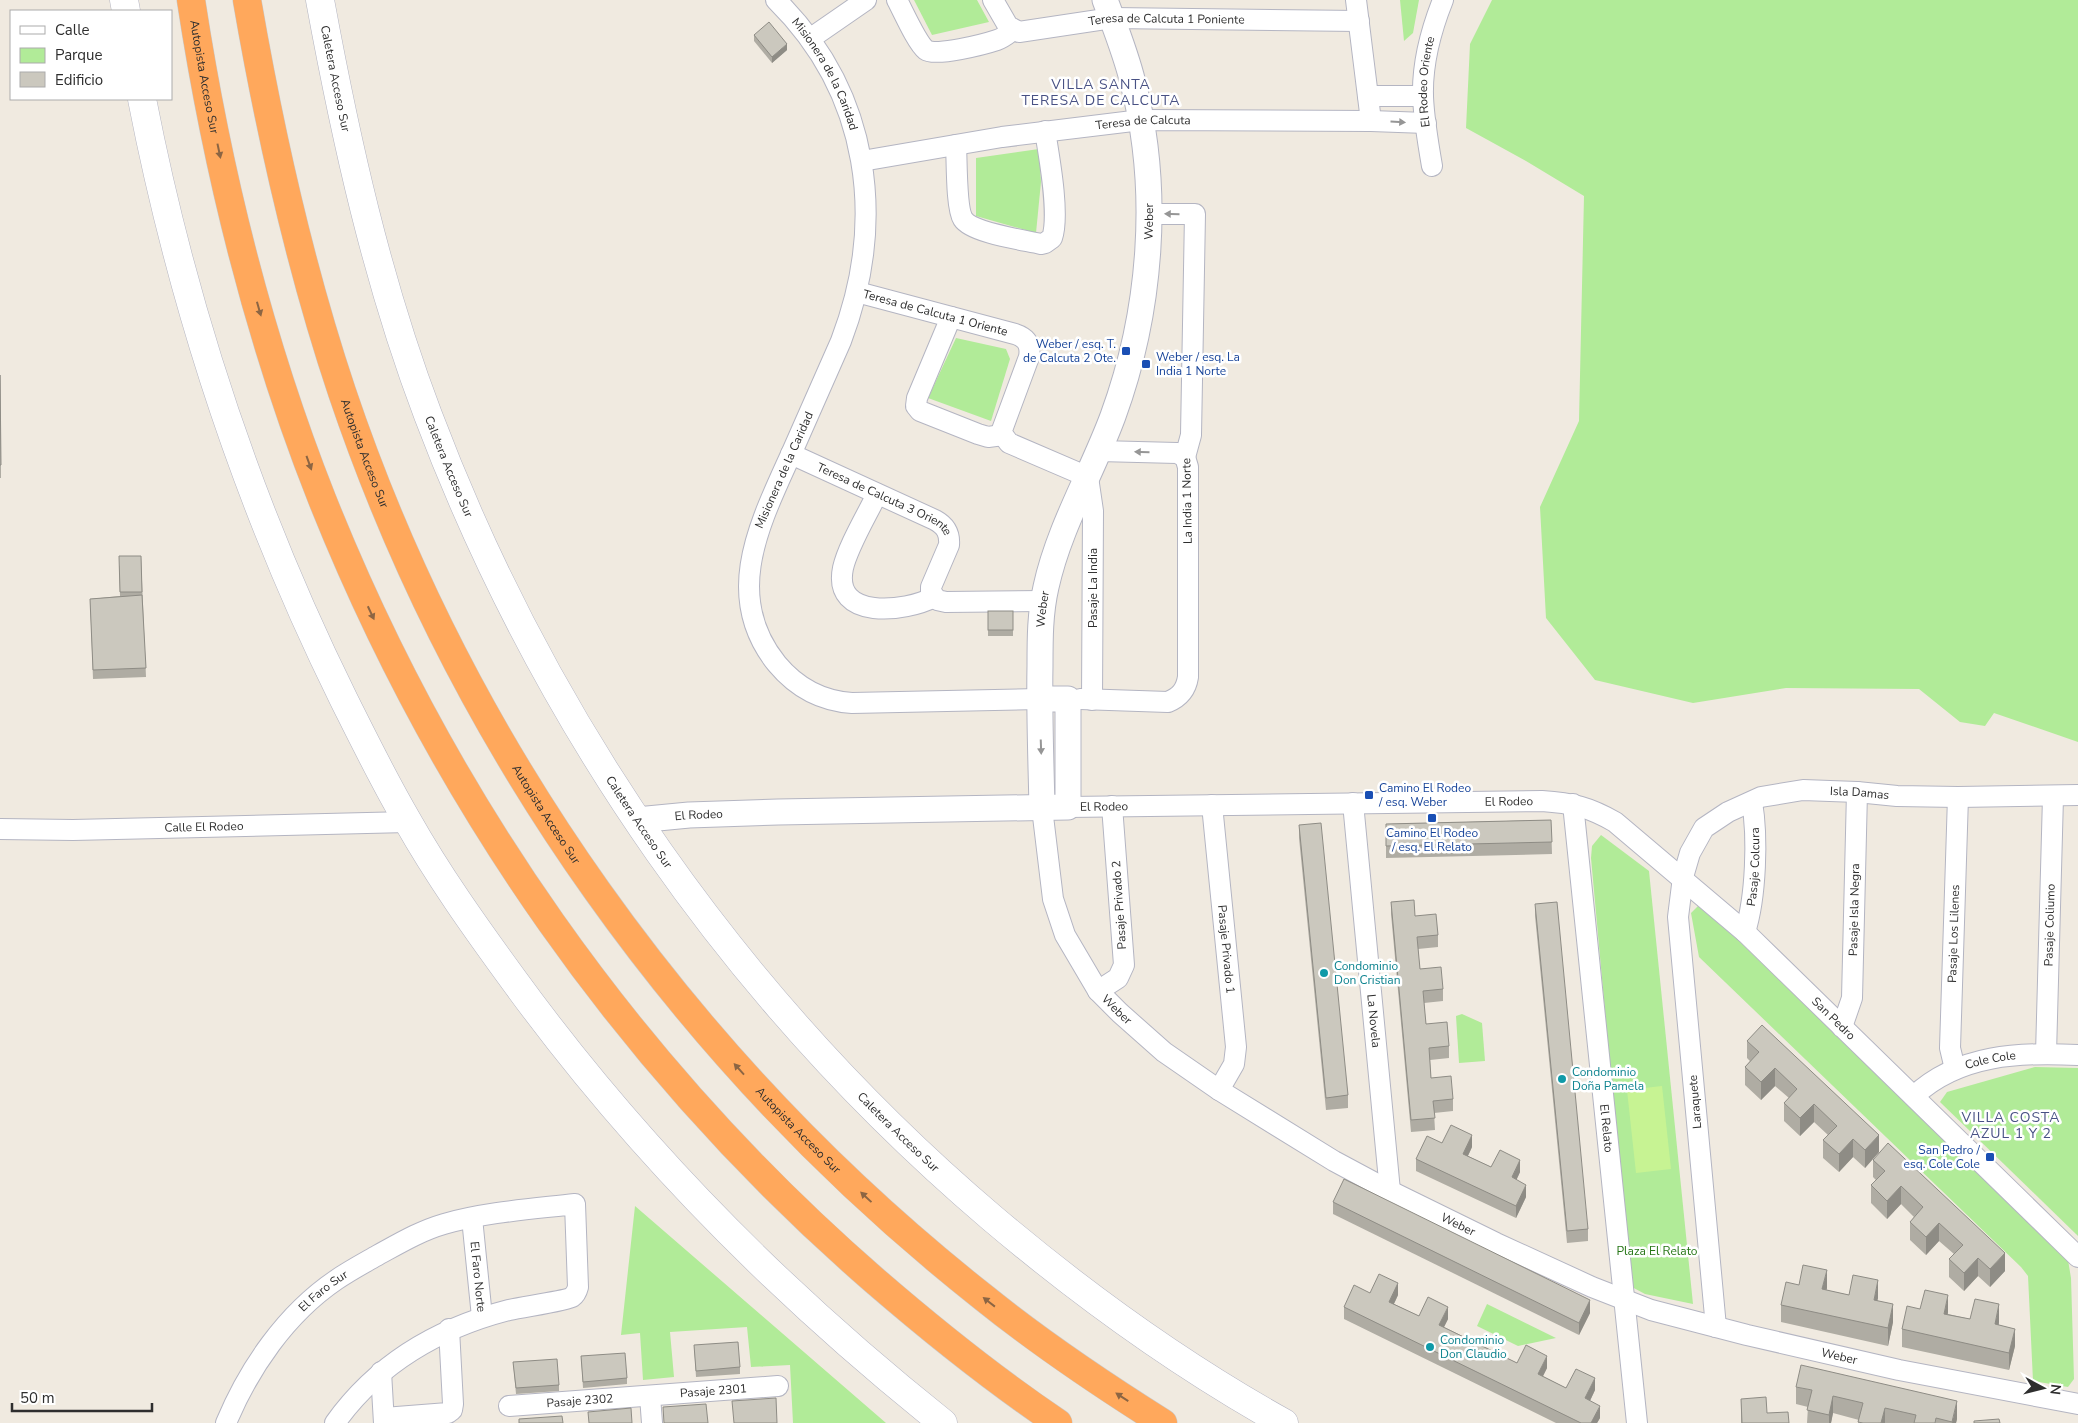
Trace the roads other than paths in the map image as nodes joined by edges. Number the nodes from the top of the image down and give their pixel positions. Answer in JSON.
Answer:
{"nodes":[{"id":1,"x":190,"y":0,"type":"edge"},
{"id":2,"x":247,"y":0,"type":"edge"},
{"id":3,"x":320,"y":0,"type":"edge"},
{"id":4,"x":776,"y":0,"type":"edge"},
{"id":5,"x":866,"y":0,"type":"edge"},
{"id":6,"x":897,"y":0,"type":"edge"},
{"id":7,"x":993,"y":0,"type":"edge"},
{"id":8,"x":1356,"y":0,"type":"edge"},
{"id":9,"x":1443,"y":0,"type":"edge"},
{"id":10,"x":1108,"y":9,"type":"edge"},
{"id":11,"x":1359,"y":21,"type":"junction"},
{"id":12,"x":1013,"y":30,"type":"junction"},
{"id":13,"x":811,"y":38,"type":"junction"},
{"id":14,"x":1368,"y":96,"type":"junction"},
{"id":15,"x":1423,"y":96,"type":"junction"},
{"id":16,"x":142,"y":100,"type":"edge"},
{"id":17,"x":1141,"y":120,"type":"junction"},
{"id":18,"x":1371,"y":121,"type":"junction"},
{"id":19,"x":1426,"y":123,"type":"junction"},
{"id":20,"x":1045,"y":131,"type":"junction"},
{"id":21,"x":956,"y":146,"type":"junction"},
{"id":22,"x":862,"y":161,"type":"junction"},
{"id":23,"x":1432,"y":166,"type":"dead end"},
{"id":24,"x":1148,"y":214,"type":"junction"},
{"id":25,"x":857,"y":292,"type":"junction"},
{"id":26,"x":950,"y":317,"type":"junction"},
{"id":27,"x":1003,"y":435,"type":"junction"},
{"id":28,"x":1099,"y":452,"type":"junction"},
{"id":29,"x":791,"y":454,"type":"junction"},
{"id":30,"x":1185,"y":457,"type":"junction"},
{"id":31,"x":1088,"y":477,"type":"junction"},
{"id":32,"x":877,"y":494,"type":"junction"},
{"id":33,"x":934,"y":597,"type":"junction"},
{"id":34,"x":1043,"y":601,"type":"junction"},
{"id":35,"x":1039,"y":699,"type":"junction"},
{"id":36,"x":1068,"y":699,"type":"junction"},
{"id":37,"x":1092,"y":700,"type":"junction"},
{"id":38,"x":1857,"y":792,"type":"junction"},
{"id":39,"x":2078,"y":795,"type":"edge"},
{"id":40,"x":1958,"y":797,"type":"junction"},
{"id":41,"x":2053,"y":797,"type":"junction"},
{"id":42,"x":1353,"y":802,"type":"junction"},
{"id":43,"x":1752,"y":802,"type":"junction"},
{"id":44,"x":1573,"y":804,"type":"junction"},
{"id":45,"x":1212,"y":805,"type":"junction"},
{"id":46,"x":1112,"y":806,"type":"junction"},
{"id":47,"x":1068,"y":807,"type":"junction"},
{"id":48,"x":1042,"y":808,"type":"junction"},
{"id":49,"x":637,"y":820,"type":"junction"},
{"id":50,"x":408,"y":822,"type":"junction"},
{"id":51,"x":0,"y":830,"type":"edge"},
{"id":52,"x":1682,"y":877,"type":"junction"},
{"id":53,"x":1745,"y":932,"type":"junction"},
{"id":54,"x":1098,"y":991,"type":"junction"},
{"id":55,"x":1842,"y":1027,"type":"junction"},
{"id":56,"x":2046,"y":1054,"type":"junction"},
{"id":57,"x":2078,"y":1055,"type":"edge"},
{"id":58,"x":1955,"y":1069,"type":"junction"},
{"id":59,"x":1219,"y":1090,"type":"junction"},
{"id":60,"x":1914,"y":1096,"type":"junction"},
{"id":61,"x":1386,"y":1150,"type":"junction"},
{"id":62,"x":1350,"y":1169,"type":"junction"},
{"id":63,"x":1390,"y":1191,"type":"junction"},
{"id":64,"x":472,"y":1218,"type":"junction"},
{"id":65,"x":2078,"y":1257,"type":"edge"},
{"id":66,"x":1624,"y":1300,"type":"junction"},
{"id":67,"x":482,"y":1317,"type":"junction"},
{"id":68,"x":1716,"y":1327,"type":"junction"},
{"id":69,"x":449,"y":1330,"type":"junction"},
{"id":70,"x":381,"y":1372,"type":"junction"},
{"id":71,"x":778,"y":1386,"type":"dead end"},
{"id":72,"x":650,"y":1396,"type":"junction"},
{"id":73,"x":2078,"y":1404,"type":"edge"},
{"id":74,"x":509,"y":1406,"type":"dead end"},
{"id":75,"x":384,"y":1420,"type":"edge"},
{"id":76,"x":226,"y":1423,"type":"edge"},
{"id":77,"x":335,"y":1423,"type":"edge"},
{"id":78,"x":652,"y":1423,"type":"edge"},
{"id":79,"x":943,"y":1423,"type":"edge"},
{"id":80,"x":1058,"y":1423,"type":"edge"},
{"id":81,"x":1163,"y":1423,"type":"edge"},
{"id":82,"x":1284,"y":1423,"type":"edge"},
{"id":83,"x":1637,"y":1423,"type":"edge"}],
"edges":[{"from":1,"to":80,"type":"highway","name":"Autopista Acceso Sur","one_way":true},
{"from":81,"to":2,"type":"highway","name":"Autopista Acceso Sur","one_way":true},
{"from":3,"to":49,"type":"main road","name":"Caletera Acceso Sur"},
{"from":4,"to":13,"type":"street","name":"Misionera de la Caridad"},
{"from":5,"to":13,"type":"street"},
{"from":6,"to":12,"type":"street"},
{"from":7,"to":12,"type":"street"},
{"from":8,"to":11,"type":"street"},
{"from":9,"to":15,"type":"street","name":"El Rodeo Oriente"},
{"from":10,"to":11,"type":"street","name":"Teresa de Calcuta 1 Poniente"},
{"from":10,"to":12,"type":"street","name":"Teresa de Calcuta 1 Poniente"},
{"from":10,"to":17,"type":"street","name":"Weber"},
{"from":11,"to":14,"type":"street"},
{"from":13,"to":22,"type":"street","name":"Misionera de la Caridad"},
{"from":14,"to":15,"type":"street"},
{"from":14,"to":18,"type":"street"},
{"from":15,"to":19,"type":"street","name":"El Rodeo Oriente"},
{"from":16,"to":50,"type":"main road"},
{"from":17,"to":18,"type":"street","name":"Teresa de Calcuta"},
{"from":17,"to":20,"type":"street","name":"Teresa de Calcuta"},
{"from":17,"to":24,"type":"street","name":"Weber"},
{"from":18,"to":19,"type":"street","name":"Teresa de Calcuta","one_way":true},
{"from":19,"to":23,"type":"street","name":"El Rodeo Oriente"},
{"from":20,"to":21,"type":"street","name":"Teresa de Calcuta"},
{"from":20,"to":21,"type":"street"},
{"from":21,"to":22,"type":"street","name":"Teresa de Calcuta"},
{"from":22,"to":25,"type":"street","name":"Misionera de la Caridad"},
{"from":24,"to":28,"type":"street","name":"Weber"},
{"from":30,"to":24,"type":"street","name":"La India 1 Norte","one_way":true},
{"from":25,"to":26,"type":"street","name":"Teresa de Calcuta 1 Oriente"},
{"from":25,"to":29,"type":"street","name":"Misionera de la Caridad"},
{"from":26,"to":27,"type":"street","name":"Teresa de Calcuta 1 Oriente"},
{"from":26,"to":27,"type":"street"},
{"from":27,"to":31,"type":"street"},
{"from":30,"to":28,"type":"street","one_way":true},
{"from":28,"to":31,"type":"street","name":"Weber"},
{"from":29,"to":32,"type":"street","name":"Teresa de Calcuta 3 Oriente"},
{"from":29,"to":35,"type":"street","name":"Misionera de la Caridad"},
{"from":30,"to":37,"type":"street","name":"La India 1 Norte"},
{"from":31,"to":34,"type":"street","name":"Weber"},
{"from":31,"to":37,"type":"street","name":"Pasaje La India"},
{"from":32,"to":33,"type":"street","name":"Teresa de Calcuta 3 Oriente"},
{"from":32,"to":33,"type":"street"},
{"from":33,"to":34,"type":"street"},
{"from":34,"to":35,"type":"street","name":"Weber"},
{"from":35,"to":36,"type":"street","name":"Misionera de la Caridad"},
{"from":35,"to":48,"type":"street","name":"Weber","one_way":true},
{"from":36,"to":37,"type":"street"},
{"from":36,"to":47,"type":"street"},
{"from":38,"to":40,"type":"street","name":"Isla Damas"},
{"from":38,"to":43,"type":"street","name":"Isla Damas"},
{"from":38,"to":55,"type":"street","name":"Pasaje Isla Negra"},
{"from":39,"to":41,"type":"street","name":"Isla Damas"},
{"from":40,"to":41,"type":"street","name":"Isla Damas"},
{"from":40,"to":58,"type":"street","name":"Pasaje Los Lilenes"},
{"from":41,"to":56,"type":"street","name":"Pasaje Coliumo"},
{"from":42,"to":44,"type":"street","name":"El Rodeo"},
{"from":42,"to":45,"type":"street","name":"El Rodeo"},
{"from":42,"to":61,"type":"street","name":"La Novela"},
{"from":43,"to":52,"type":"street","name":"Isla Damas"},
{"from":43,"to":53,"type":"street","name":"Pasaje Colcura"},
{"from":44,"to":52,"type":"street","name":"San Pedro"},
{"from":44,"to":66,"type":"street","name":"El Relato"},
{"from":45,"to":46,"type":"street","name":"El Rodeo"},
{"from":45,"to":59,"type":"street","name":"Pasaje Privado 1"},
{"from":46,"to":47,"type":"street","name":"El Rodeo"},
{"from":46,"to":54,"type":"street","name":"Pasaje Privado 2"},
{"from":47,"to":48,"type":"street","name":"El Rodeo"},
{"from":48,"to":49,"type":"street","name":"El Rodeo"},
{"from":48,"to":54,"type":"street","name":"Weber"},
{"from":49,"to":82,"type":"main road","name":"Caletera Acceso Sur"},
{"from":50,"to":51,"type":"street","name":"Calle El Rodeo"},
{"from":50,"to":79,"type":"main road"},
{"from":52,"to":53,"type":"street","name":"San Pedro"},
{"from":52,"to":68,"type":"street","name":"Laraquete"},
{"from":53,"to":55,"type":"street","name":"San Pedro"},
{"from":54,"to":59,"type":"street","name":"Weber"},
{"from":55,"to":60,"type":"street","name":"San Pedro"},
{"from":56,"to":57,"type":"street","name":"Cole Cole"},
{"from":56,"to":58,"type":"street","name":"Cole Cole"},
{"from":58,"to":60,"type":"street","name":"Cole Cole"},
{"from":59,"to":62,"type":"street","name":"Weber"},
{"from":60,"to":65,"type":"street","name":"San Pedro"},
{"from":61,"to":62,"type":"street"},
{"from":61,"to":63,"type":"street","name":"La Novela"},
{"from":62,"to":63,"type":"street","name":"Weber"},
{"from":63,"to":66,"type":"street","name":"Weber"},
{"from":64,"to":67,"type":"street","name":"El Faro Norte"},
{"from":64,"to":67,"type":"street","name":"El Faro Sur"},
{"from":64,"to":76,"type":"street","name":"El Faro Sur"},
{"from":66,"to":68,"type":"street","name":"Weber"},
{"from":66,"to":83,"type":"street","name":"El Relato"},
{"from":67,"to":69,"type":"street","name":"El Faro Norte"},
{"from":68,"to":73,"type":"street","name":"Weber"},
{"from":69,"to":70,"type":"street","name":"El Faro Norte"},
{"from":69,"to":75,"type":"street"},
{"from":70,"to":75,"type":"street"},
{"from":70,"to":77,"type":"street","name":"El Faro Norte"},
{"from":71,"to":72,"type":"street","name":"Pasaje 2301"},
{"from":72,"to":74,"type":"street","name":"Pasaje 2302"},
{"from":72,"to":78,"type":"street"}]}
